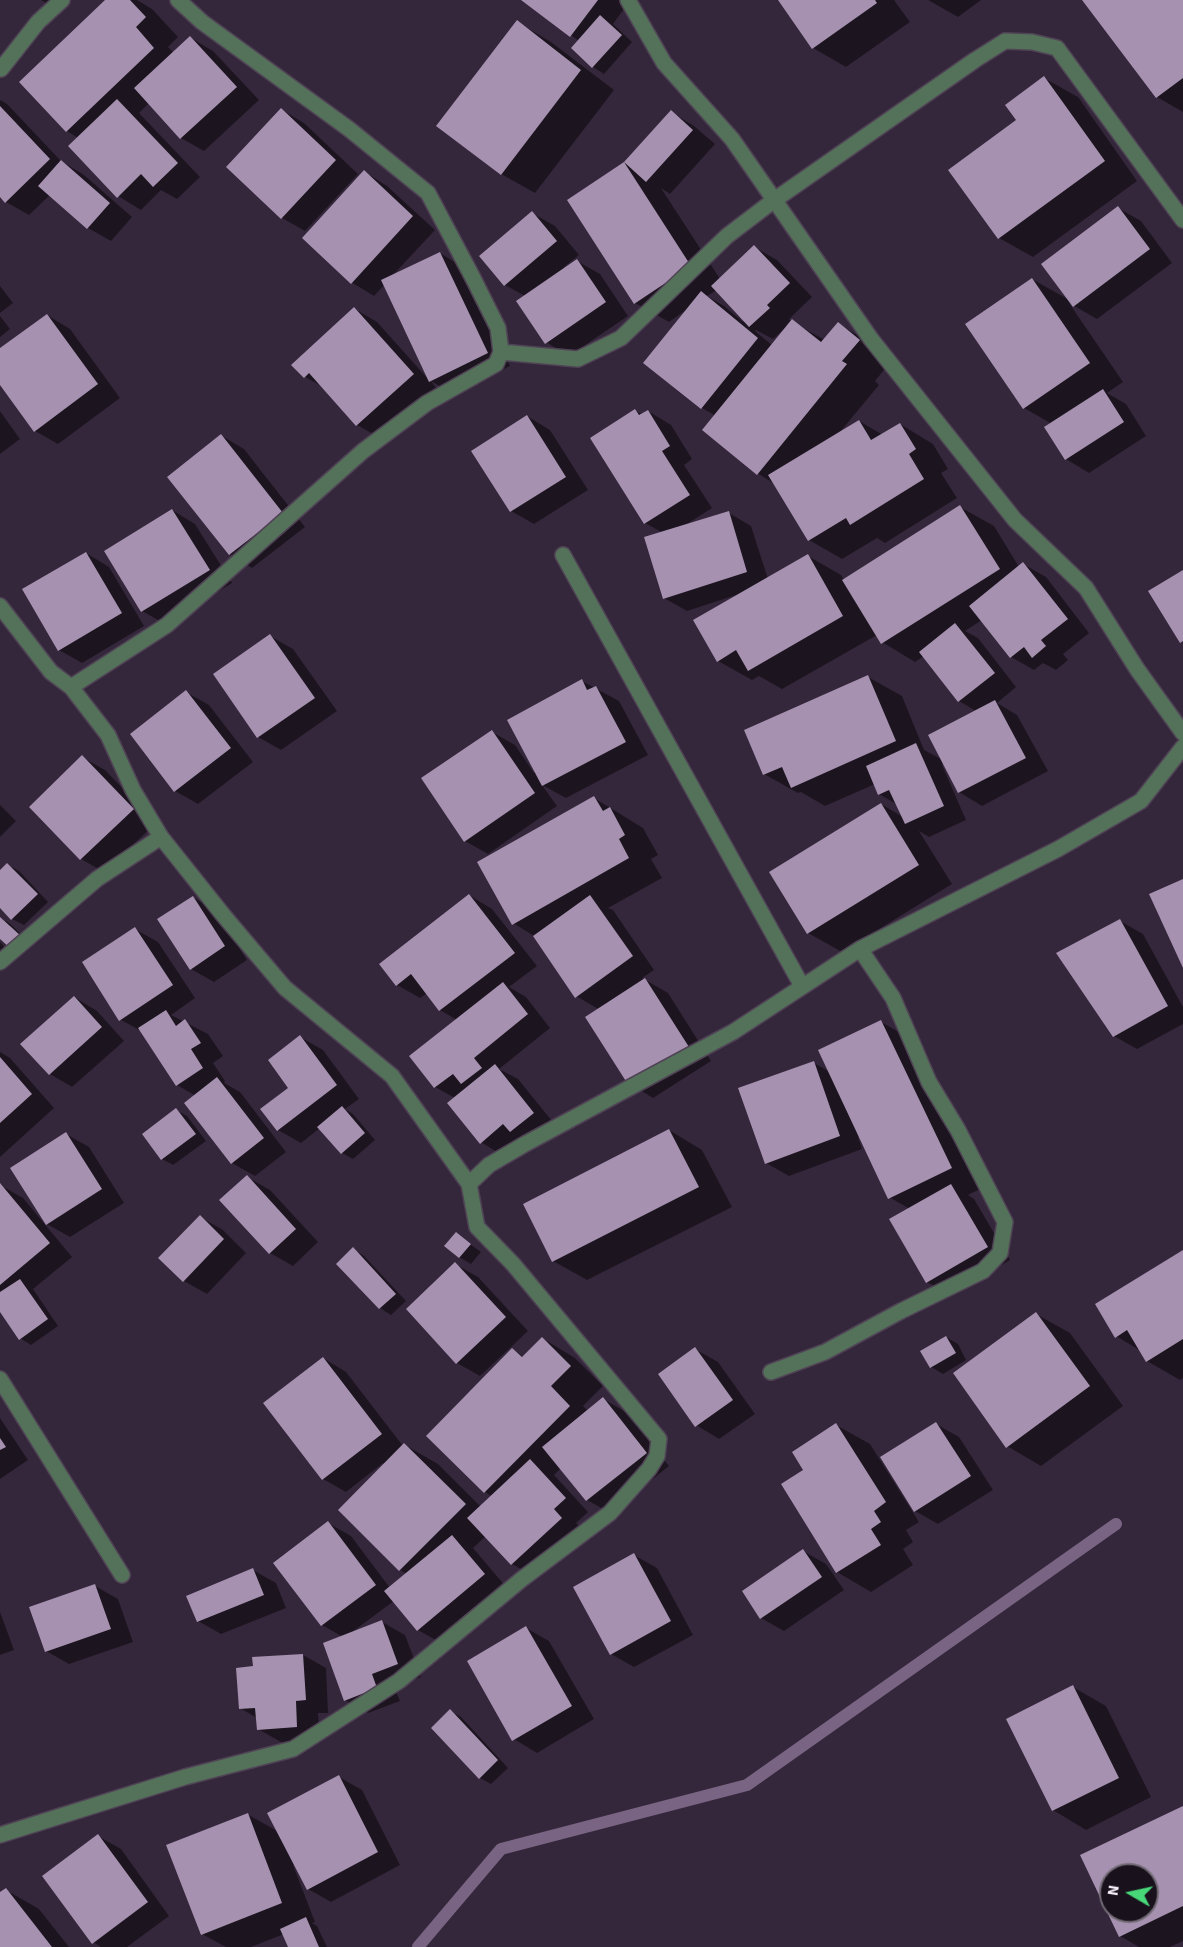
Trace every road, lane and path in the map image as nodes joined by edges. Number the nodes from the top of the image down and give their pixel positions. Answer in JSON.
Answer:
{"nodes":[{"id":1,"x":62,"y":0,"type":"edge"},
{"id":2,"x":178,"y":0,"type":"edge"},
{"id":3,"x":628,"y":0,"type":"edge"},
{"id":4,"x":1,"y":69,"type":"edge"},
{"id":5,"x":773,"y":201,"type":"junction"},
{"id":6,"x":1183,"y":220,"type":"edge"},
{"id":7,"x":501,"y":352,"type":"junction"},
{"id":8,"x":563,"y":555,"type":"dead end"},
{"id":9,"x":0,"y":606,"type":"edge"},
{"id":10,"x":71,"y":687,"type":"junction"},
{"id":11,"x":1183,"y":733,"type":"edge"},
{"id":12,"x":1183,"y":747,"type":"edge"},
{"id":13,"x":161,"y":837,"type":"junction"},
{"id":14,"x":860,"y":949,"type":"junction"},
{"id":15,"x":0,"y":962,"type":"edge"},
{"id":16,"x":802,"y":986,"type":"junction"},
{"id":17,"x":469,"y":1184,"type":"junction"},
{"id":18,"x":771,"y":1372,"type":"dead end"},
{"id":19,"x":0,"y":1379,"type":"edge"},
{"id":20,"x":122,"y":1575,"type":"dead end"},
{"id":21,"x":0,"y":1835,"type":"edge"}],
"edges":[{"from":1,"to":4,"type":"street"},
{"from":2,"to":7,"type":"street"},
{"from":3,"to":5,"type":"street"},
{"from":5,"to":6,"type":"street"},
{"from":5,"to":7,"type":"street"},
{"from":5,"to":11,"type":"street"},
{"from":7,"to":10,"type":"street"},
{"from":8,"to":16,"type":"street"},
{"from":9,"to":10,"type":"street"},
{"from":10,"to":13,"type":"street"},
{"from":12,"to":14,"type":"street"},
{"from":13,"to":15,"type":"street"},
{"from":13,"to":17,"type":"street"},
{"from":14,"to":16,"type":"street"},
{"from":14,"to":18,"type":"street"},
{"from":16,"to":17,"type":"street"},
{"from":17,"to":21,"type":"street"},
{"from":19,"to":20,"type":"street"}]}
